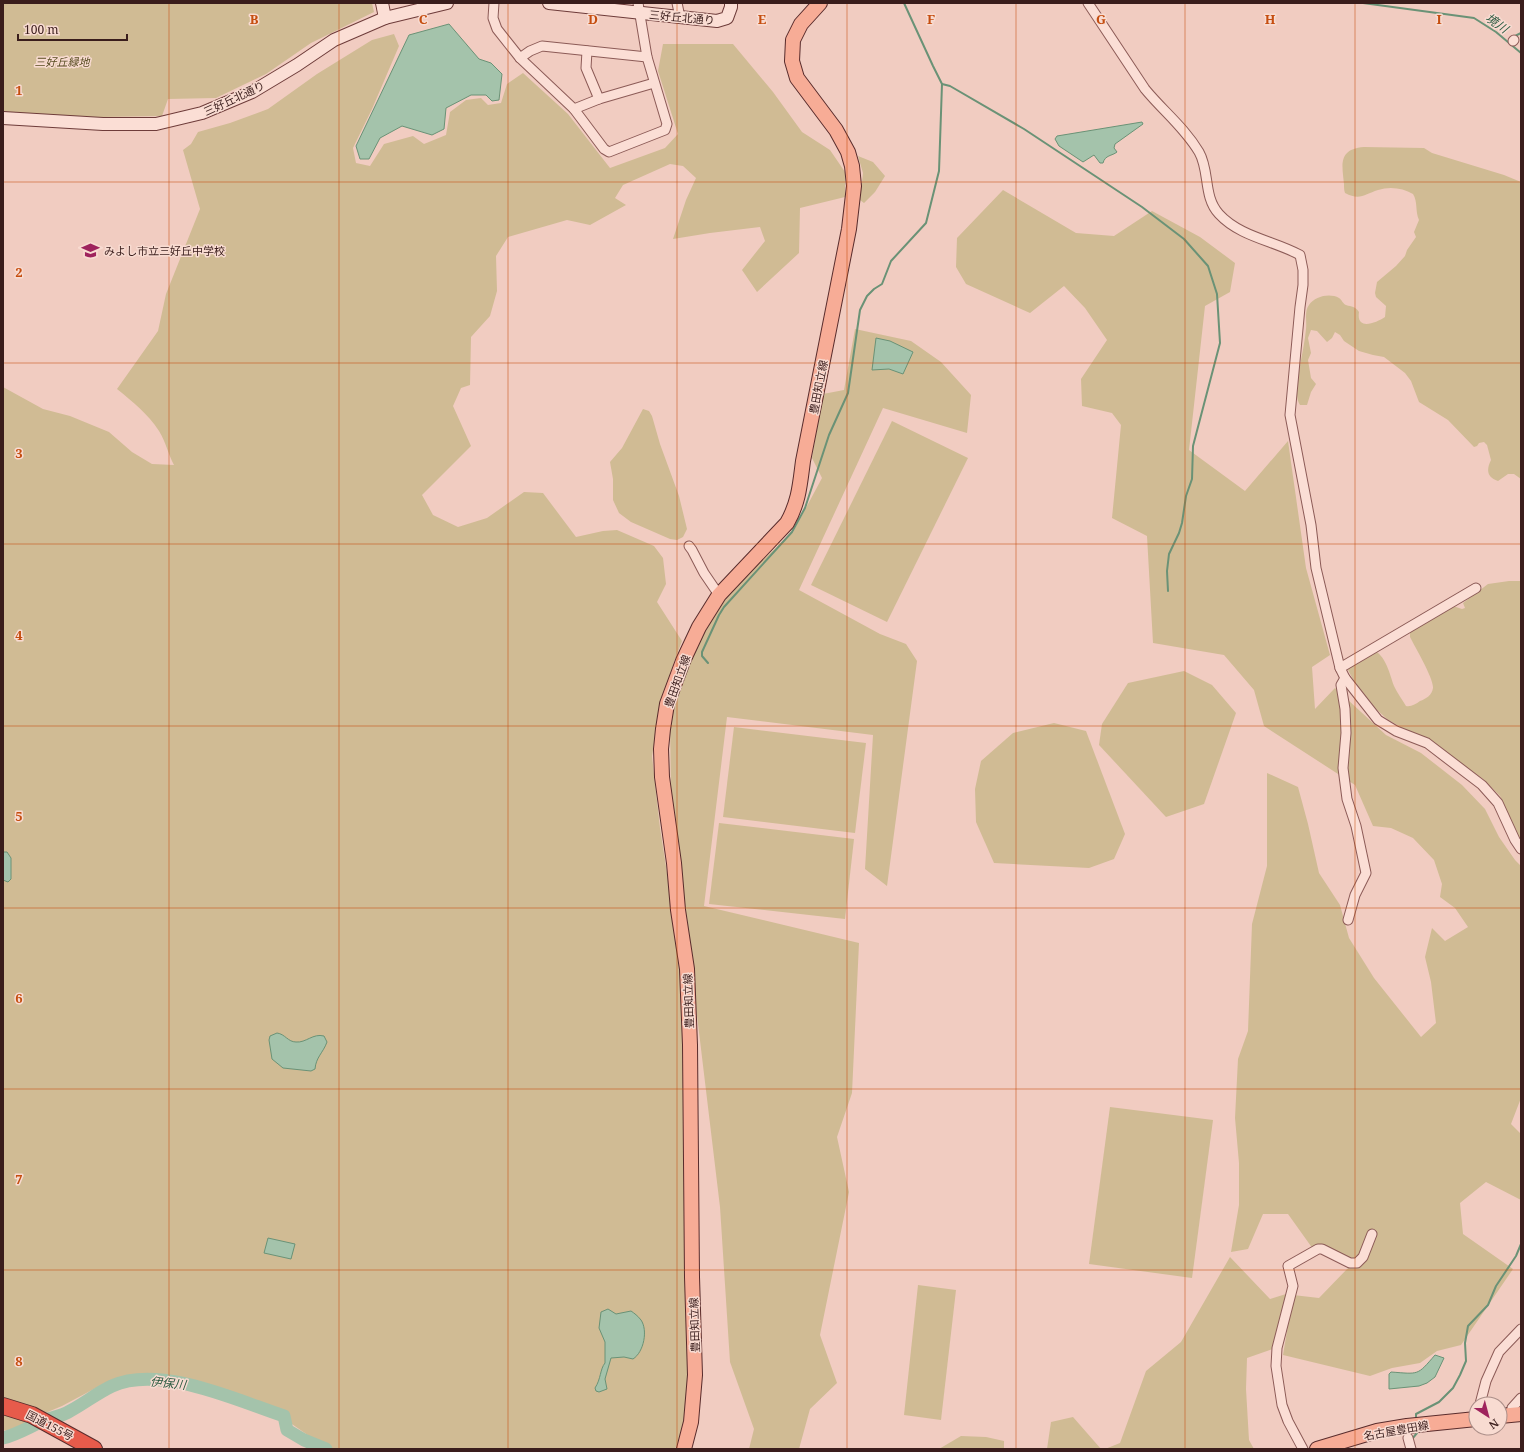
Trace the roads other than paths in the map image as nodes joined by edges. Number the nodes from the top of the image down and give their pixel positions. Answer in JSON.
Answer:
{"nodes":[{"id":1,"x":382,"y":3,"type":"edge"},
{"id":2,"x":447,"y":3,"type":"edge"},
{"id":3,"x":494,"y":3,"type":"edge"},
{"id":4,"x":549,"y":3,"type":"edge"},
{"id":5,"x":677,"y":3,"type":"edge"},
{"id":6,"x":731,"y":3,"type":"edge"},
{"id":7,"x":820,"y":3,"type":"edge"},
{"id":8,"x":1088,"y":3,"type":"edge"},
{"id":9,"x":573,"y":4,"type":"edge"},
{"id":10,"x":639,"y":8,"type":"edge"},
{"id":11,"x":680,"y":17,"type":"junction"},
{"id":12,"x":385,"y":18,"type":"junction"},
{"id":13,"x":587,"y":51,"type":"junction"},
{"id":14,"x":647,"y":57,"type":"junction"},
{"id":15,"x":520,"y":58,"type":"junction"},
{"id":16,"x":654,"y":83,"type":"junction"},
{"id":17,"x":599,"y":99,"type":"junction"},
{"id":18,"x":574,"y":109,"type":"junction"},
{"id":19,"x":3,"y":118,"type":"edge"},
{"id":20,"x":688,"y":546,"type":"dead end"},
{"id":21,"x":1476,"y":588,"type":"dead end"},
{"id":22,"x":720,"y":595,"type":"junction"},
{"id":23,"x":1340,"y":668,"type":"junction"},
{"id":24,"x":1345,"y":678,"type":"junction"},
{"id":25,"x":1521,"y":849,"type":"edge"},
{"id":26,"x":1348,"y":920,"type":"dead end"},
{"id":27,"x":1372,"y":1234,"type":"dead end"},
{"id":28,"x":1521,"y":1329,"type":"edge"},
{"id":29,"x":1482,"y":1396,"type":"edge"},
{"id":30,"x":1521,"y":1398,"type":"edge"},
{"id":31,"x":3,"y":1406,"type":"edge"},
{"id":32,"x":1511,"y":1415,"type":"edge"},
{"id":33,"x":1468,"y":1420,"type":"edge"},
{"id":34,"x":1408,"y":1438,"type":"dead end"},
{"id":35,"x":94,"y":1449,"type":"edge"},
{"id":36,"x":684,"y":1449,"type":"edge"},
{"id":37,"x":1303,"y":1449,"type":"edge"},
{"id":38,"x":1317,"y":1449,"type":"edge"},
{"id":39,"x":1411,"y":1449,"type":"edge"}],
"edges":[{"from":1,"to":12,"type":"street"},
{"from":2,"to":12,"type":"street","name":"三好丘北通り"},
{"from":3,"to":15,"type":"street"},
{"from":4,"to":9,"type":"street","name":"三好丘北通り"},
{"from":5,"to":11,"type":"street"},
{"from":6,"to":11,"type":"street","name":"三好丘北通り"},
{"from":7,"to":22,"type":"main road","name":"豊田知立線"},
{"from":8,"to":23,"type":"street"},
{"from":9,"to":10,"type":"street","name":"三好丘北通り"},
{"from":10,"to":11,"type":"street","name":"三好丘北通り"},
{"from":10,"to":14,"type":"street"},
{"from":12,"to":19,"type":"street","name":"三好丘北通り"},
{"from":13,"to":14,"type":"street"},
{"from":13,"to":15,"type":"street"},
{"from":13,"to":17,"type":"street"},
{"from":14,"to":16,"type":"street"},
{"from":15,"to":18,"type":"street"},
{"from":16,"to":17,"type":"street"},
{"from":16,"to":18,"type":"street"},
{"from":17,"to":18,"type":"street"},
{"from":20,"to":22,"type":"street"},
{"from":21,"to":23,"type":"street"},
{"from":22,"to":36,"type":"main road","name":"豊田知立線"},
{"from":23,"to":24,"type":"street"},
{"from":24,"to":25,"type":"street"},
{"from":24,"to":26,"type":"street"},
{"from":27,"to":37,"type":"street"},
{"from":28,"to":29,"type":"street"},
{"from":30,"to":32,"type":"street"},
{"from":31,"to":35,"type":"highway","name":"国道155号"},
{"from":33,"to":38,"type":"main road","name":"名古屋豊田線"},
{"from":34,"to":39,"type":"street"}]}
